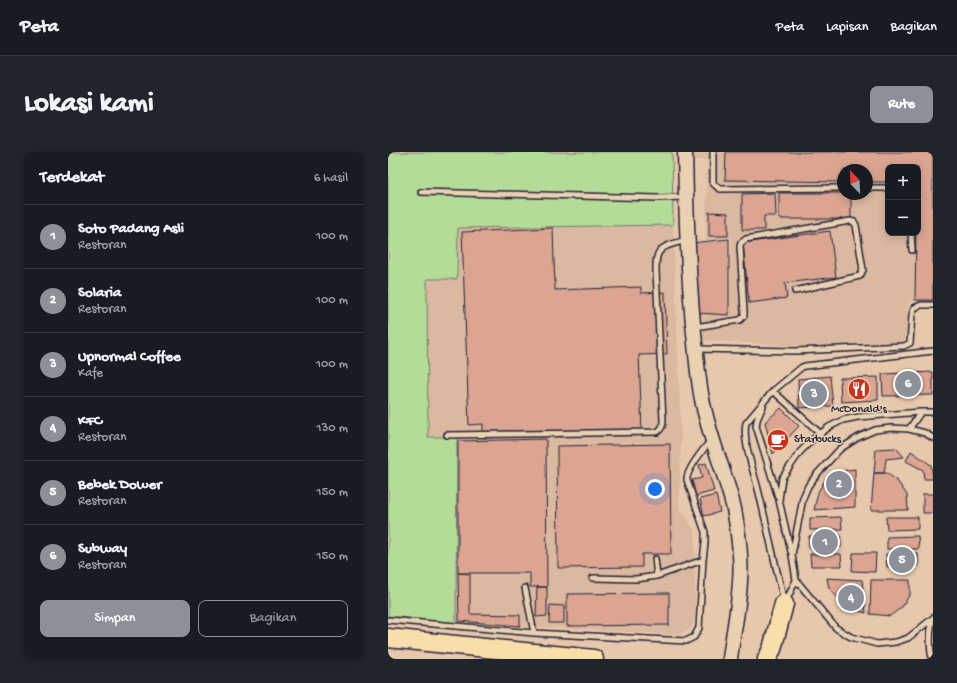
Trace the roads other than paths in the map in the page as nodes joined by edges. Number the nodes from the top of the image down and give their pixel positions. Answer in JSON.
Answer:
{"nodes":[{"id":1,"x":685,"y":152,"type":"edge"},
{"id":2,"x":713,"y":152,"type":"edge"},
{"id":3,"x":837,"y":188,"type":"edge"},
{"id":4,"x":873,"y":188,"type":"edge"},
{"id":5,"x":885,"y":188,"type":"edge"},
{"id":6,"x":421,"y":192,"type":"dead end"},
{"id":7,"x":686,"y":197,"type":"junction"},
{"id":8,"x":911,"y":236,"type":"edge"},
{"id":9,"x":687,"y":240,"type":"junction"},
{"id":10,"x":912,"y":250,"type":"dead end"},
{"id":11,"x":795,"y":291,"type":"dead end"},
{"id":12,"x":933,"y":305,"type":"edge"},
{"id":13,"x":694,"y":328,"type":"junction"},
{"id":14,"x":695,"y":349,"type":"junction"},
{"id":15,"x":933,"y":351,"type":"edge"},
{"id":16,"x":773,"y":391,"type":"junction"},
{"id":17,"x":765,"y":399,"type":"junction"},
{"id":18,"x":921,"y":412,"type":"junction"},
{"id":19,"x":933,"y":412,"type":"edge"},
{"id":20,"x":909,"y":429,"type":"junction"},
{"id":21,"x":925,"y":433,"type":"junction"},
{"id":22,"x":933,"y":433,"type":"edge"},
{"id":23,"x":822,"y":434,"type":"junction"},
{"id":24,"x":447,"y":435,"type":"dead end"},
{"id":25,"x":711,"y":438,"type":"junction"},
{"id":26,"x":933,"y":438,"type":"edge"},
{"id":27,"x":779,"y":500,"type":"junction"},
{"id":28,"x":792,"y":555,"type":"junction"},
{"id":29,"x":655,"y":559,"type":"dead end"},
{"id":30,"x":703,"y":560,"type":"junction"},
{"id":31,"x":657,"y":576,"type":"junction"},
{"id":32,"x":593,"y":578,"type":"dead end"},
{"id":33,"x":796,"y":580,"type":"junction"},
{"id":34,"x":525,"y":588,"type":"dead end"},
{"id":35,"x":784,"y":604,"type":"junction"},
{"id":36,"x":932,"y":619,"type":"edge"},
{"id":37,"x":388,"y":620,"type":"edge"},
{"id":38,"x":534,"y":633,"type":"junction"},
{"id":39,"x":388,"y":638,"type":"edge"},
{"id":40,"x":594,"y":659,"type":"edge"},
{"id":41,"x":730,"y":659,"type":"edge"},
{"id":42,"x":767,"y":659,"type":"edge"},
{"id":43,"x":932,"y":659,"type":"edge"}],
"edges":[{"from":1,"to":7,"type":"street"},
{"from":2,"to":3,"type":"lane"},
{"from":4,"to":5,"type":"lane"},
{"from":6,"to":7,"type":"lane"},
{"from":7,"to":9,"type":"street"},
{"from":8,"to":10,"type":"lane"},
{"from":9,"to":13,"type":"street"},
{"from":9,"to":24,"type":"lane"},
{"from":11,"to":13,"type":"lane"},
{"from":12,"to":14,"type":"lane"},
{"from":13,"to":14,"type":"street"},
{"from":14,"to":25,"type":"street"},
{"from":15,"to":16,"type":"lane"},
{"from":16,"to":17,"type":"lane"},
{"from":16,"to":23,"type":"lane"},
{"from":17,"to":27,"type":"lane"},
{"from":17,"to":35,"type":"lane"},
{"from":18,"to":19,"type":"lane"},
{"from":18,"to":20,"type":"lane"},
{"from":18,"to":23,"type":"lane"},
{"from":20,"to":21,"type":"lane"},
{"from":20,"to":28,"type":"lane"},
{"from":21,"to":22,"type":"lane"},
{"from":21,"to":26,"type":"lane"},
{"from":23,"to":27,"type":"lane"},
{"from":25,"to":30,"type":"lane"},
{"from":25,"to":41,"type":"street"},
{"from":27,"to":28,"type":"lane"},
{"from":28,"to":33,"type":"lane"},
{"from":29,"to":31,"type":"lane"},
{"from":30,"to":31,"type":"lane"},
{"from":30,"to":38,"type":"lane"},
{"from":31,"to":32,"type":"lane"},
{"from":33,"to":35,"type":"lane"},
{"from":33,"to":36,"type":"lane"},
{"from":34,"to":38,"type":"lane"},
{"from":35,"to":42,"type":"highway"},
{"from":36,"to":43,"type":"lane"},
{"from":37,"to":38,"type":"lane"},
{"from":39,"to":40,"type":"highway"}]}
